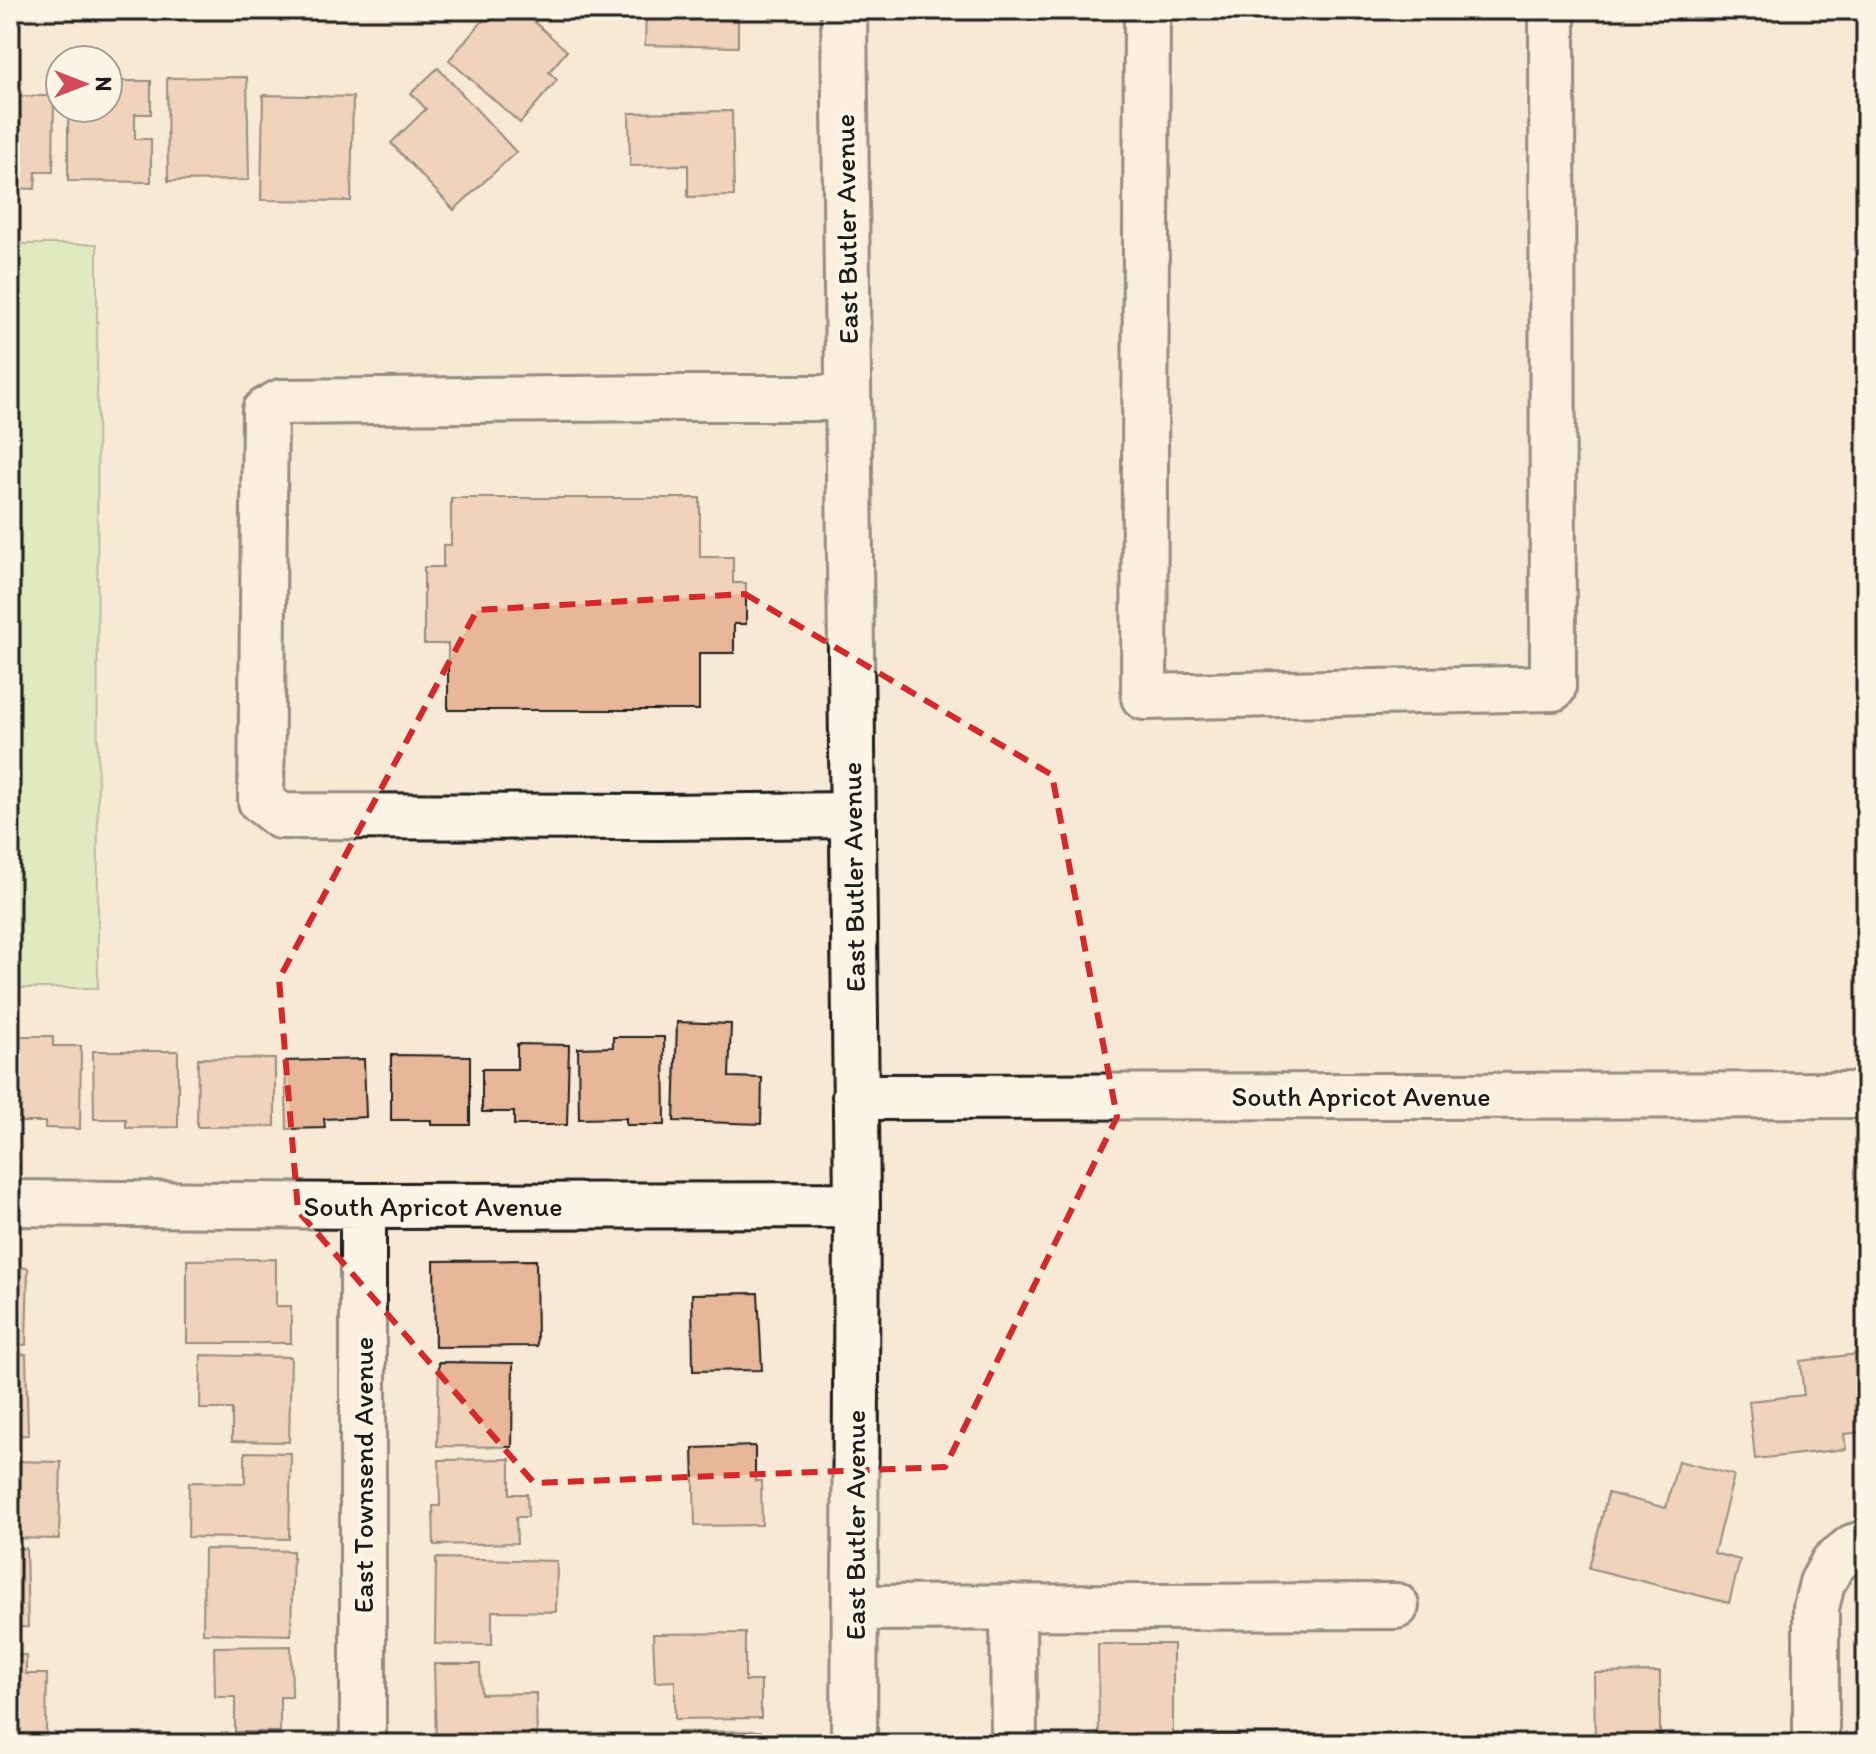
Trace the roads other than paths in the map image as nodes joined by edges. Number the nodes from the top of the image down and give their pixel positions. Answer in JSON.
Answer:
{"nodes":[{"id":1,"x":844,"y":10,"type":"edge"},
{"id":2,"x":1147,"y":10,"type":"edge"},
{"id":3,"x":1552,"y":10,"type":"edge"},
{"id":4,"x":848,"y":398,"type":"junction"},
{"id":5,"x":852,"y":815,"type":"junction"},
{"id":6,"x":1866,"y":1095,"type":"edge"},
{"id":7,"x":855,"y":1097,"type":"junction"},
{"id":8,"x":10,"y":1203,"type":"edge"},
{"id":9,"x":857,"y":1205,"type":"junction"},
{"id":10,"x":363,"y":1206,"type":"junction"},
{"id":11,"x":1850,"y":1553,"type":"edge"},
{"id":12,"x":1396,"y":1606,"type":"dead end"},
{"id":13,"x":1013,"y":1607,"type":"junction"},
{"id":14,"x":855,"y":1608,"type":"junction"},
{"id":15,"x":363,"y":1744,"type":"edge"},
{"id":16,"x":854,"y":1744,"type":"edge"},
{"id":17,"x":1014,"y":1744,"type":"edge"},
{"id":18,"x":1816,"y":1744,"type":"edge"}],
"edges":[{"from":1,"to":4,"type":"street","name":"East Butler Avenue"},
{"from":2,"to":3,"type":"street"},
{"from":4,"to":5,"type":"street","name":"East Butler Avenue"},
{"from":4,"to":5,"type":"street"},
{"from":5,"to":7,"type":"street","name":"East Butler Avenue"},
{"from":6,"to":7,"type":"street","name":"South Apricot Avenue"},
{"from":7,"to":9,"type":"street","name":"East Butler Avenue"},
{"from":8,"to":10,"type":"street","name":"South Apricot Avenue"},
{"from":9,"to":10,"type":"street","name":"South Apricot Avenue"},
{"from":9,"to":14,"type":"street","name":"East Butler Avenue"},
{"from":10,"to":15,"type":"street","name":"East Townsend Avenue"},
{"from":11,"to":18,"type":"street"},
{"from":12,"to":13,"type":"street"},
{"from":13,"to":14,"type":"street"},
{"from":13,"to":17,"type":"street"},
{"from":14,"to":16,"type":"street","name":"East Butler Avenue"}]}
